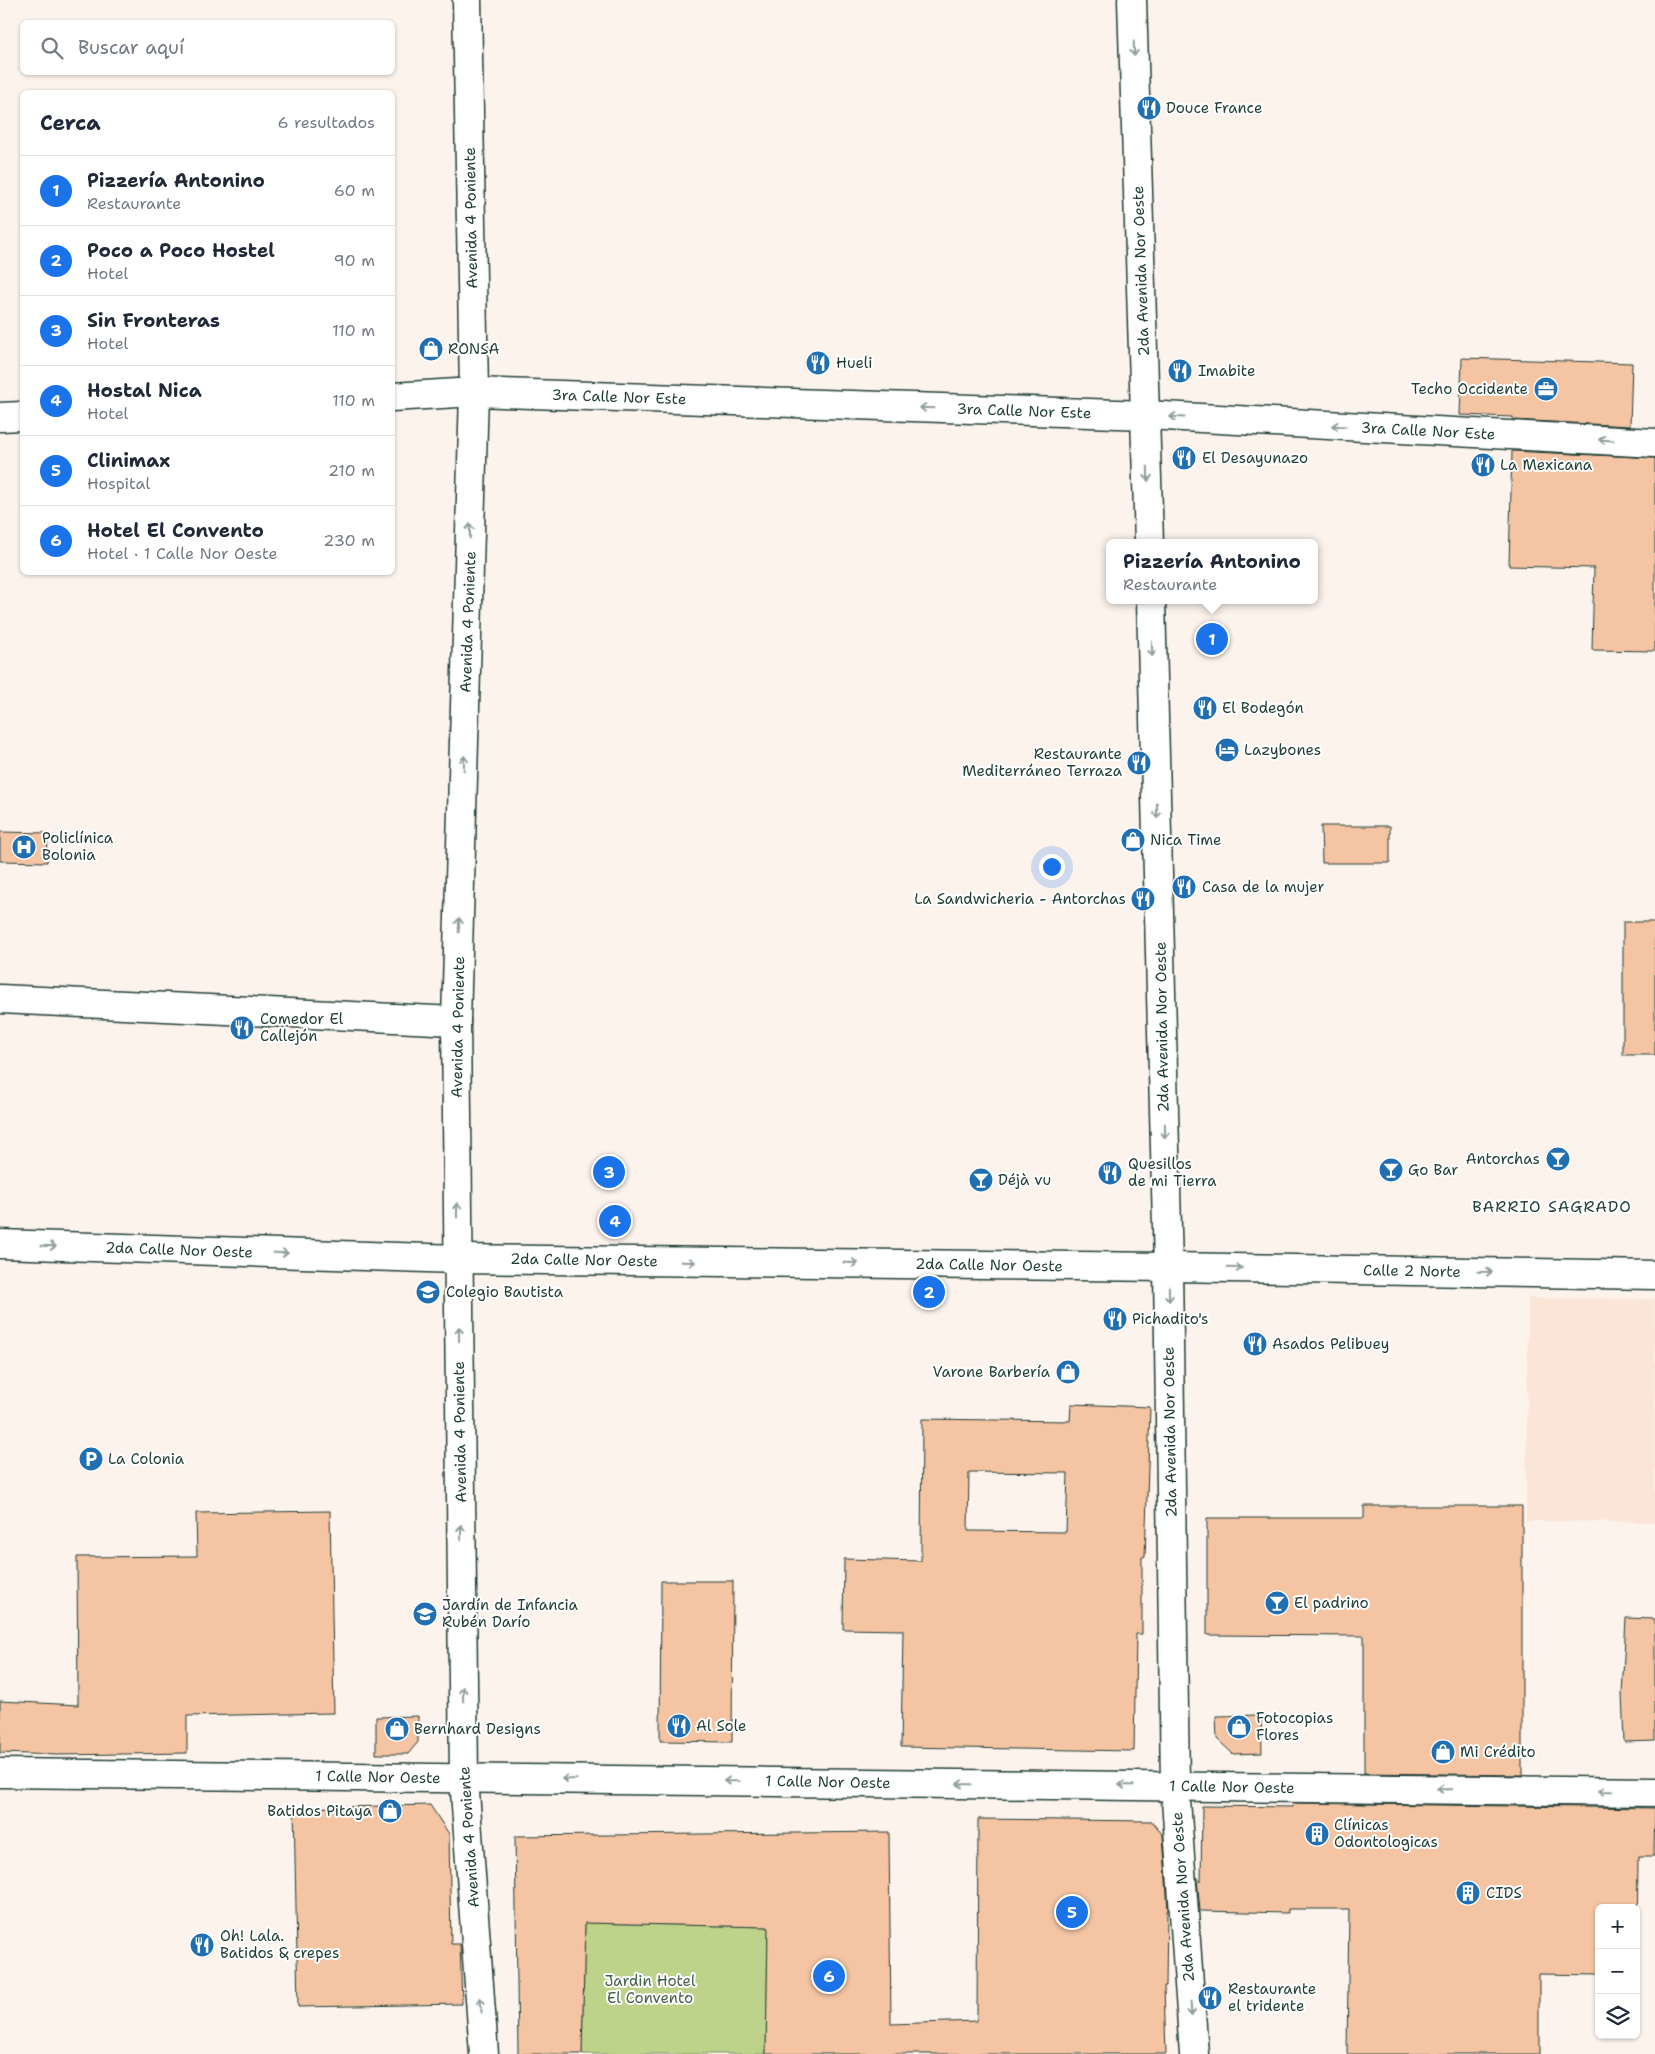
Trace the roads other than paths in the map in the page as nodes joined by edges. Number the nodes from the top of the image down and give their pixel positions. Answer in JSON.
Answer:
{"nodes":[{"id":1,"x":467,"y":0,"type":"edge"},
{"id":2,"x":1132,"y":0,"type":"edge"},
{"id":3,"x":474,"y":392,"type":"junction"},
{"id":4,"x":395,"y":396,"type":"edge"},
{"id":5,"x":20,"y":416,"type":"edge"},
{"id":6,"x":1146,"y":416,"type":"junction"},
{"id":7,"x":0,"y":417,"type":"edge"},
{"id":8,"x":1655,"y":443,"type":"edge"},
{"id":9,"x":1150,"y":539,"type":"edge"},
{"id":10,"x":1151,"y":604,"type":"edge"},
{"id":11,"x":0,"y":998,"type":"edge"},
{"id":12,"x":456,"y":1021,"type":"junction"},
{"id":13,"x":0,"y":1244,"type":"edge"},
{"id":14,"x":458,"y":1259,"type":"junction"},
{"id":15,"x":1168,"y":1267,"type":"junction"},
{"id":16,"x":1655,"y":1275,"type":"edge"},
{"id":17,"x":0,"y":1773,"type":"edge"},
{"id":18,"x":464,"y":1778,"type":"junction"},
{"id":19,"x":1175,"y":1786,"type":"junction"},
{"id":20,"x":1655,"y":1792,"type":"edge"},
{"id":21,"x":484,"y":2054,"type":"edge"},
{"id":22,"x":1194,"y":2054,"type":"edge"}],
"edges":[{"from":1,"to":3,"type":"street","name":"Avenida 4 Poniente"},
{"from":2,"to":6,"type":"street","name":"2da Avenida Nor Oeste","one_way":true},
{"from":3,"to":4,"type":"street","name":"3ra Calle Nor Este"},
{"from":6,"to":3,"type":"street","name":"3ra Calle Nor Este","one_way":true},
{"from":12,"to":3,"type":"street","name":"Avenida 4 Poniente","one_way":true},
{"from":5,"to":7,"type":"street"},
{"from":8,"to":6,"type":"street","name":"3ra Calle Nor Este","one_way":true},
{"from":6,"to":9,"type":"street","name":"2da Avenida Nor Oeste","one_way":true},
{"from":10,"to":15,"type":"street","name":"2da Avenida Nor Oeste","one_way":true},
{"from":11,"to":12,"type":"street"},
{"from":14,"to":12,"type":"street","name":"Avenida 4 Poniente","one_way":true},
{"from":13,"to":14,"type":"street","name":"2da Calle Nor Oeste","one_way":true},
{"from":14,"to":15,"type":"street","name":"2da Calle Nor Oeste","one_way":true},
{"from":18,"to":14,"type":"street","name":"Avenida 4 Poniente","one_way":true},
{"from":15,"to":16,"type":"street","name":"Calle 2 Norte","one_way":true},
{"from":15,"to":19,"type":"street","name":"2da Avenida Nor Oeste","one_way":true},
{"from":17,"to":18,"type":"street","name":"1 Calle Nor Oeste"},
{"from":19,"to":18,"type":"street","name":"1 Calle Nor Oeste","one_way":true},
{"from":21,"to":18,"type":"street","name":"Avenida 4 Poniente","one_way":true},
{"from":20,"to":19,"type":"street","name":"1 Calle Nor Oeste","one_way":true},
{"from":19,"to":22,"type":"street","name":"2da Avenida Nor Oeste","one_way":true}]}
